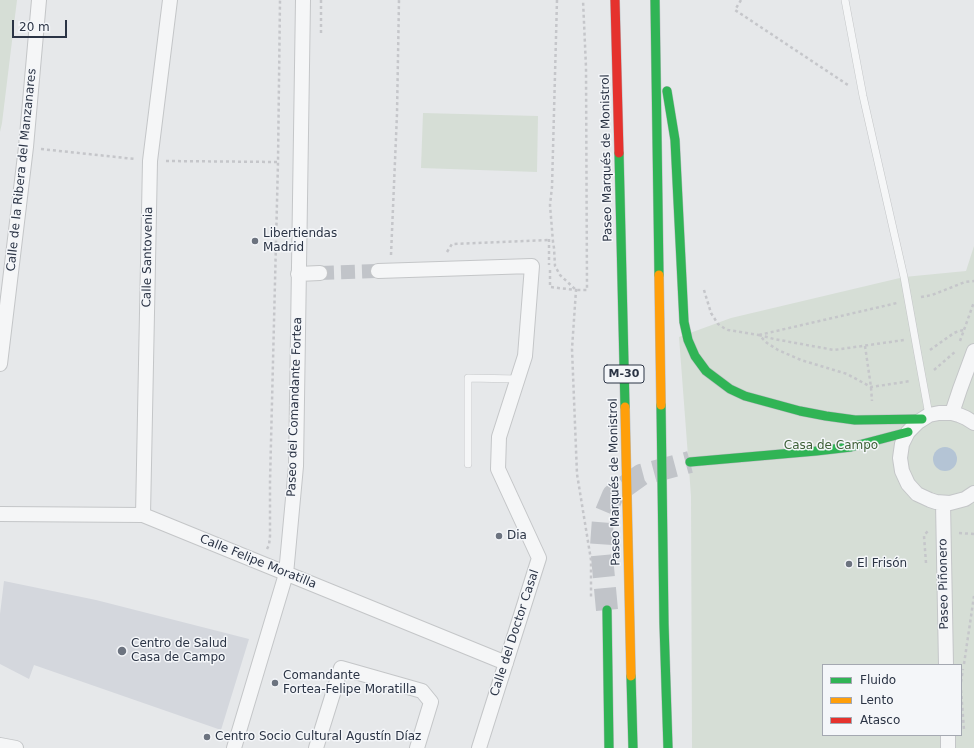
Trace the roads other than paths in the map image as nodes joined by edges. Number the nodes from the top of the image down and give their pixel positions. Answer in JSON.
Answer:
{"nodes":[{"id":1,"x":39,"y":0,"type":"edge"},
{"id":2,"x":170,"y":0,"type":"edge"},
{"id":3,"x":303,"y":0,"type":"edge"},
{"id":4,"x":615,"y":0,"type":"edge"},
{"id":5,"x":655,"y":0,"type":"edge"},
{"id":6,"x":845,"y":0,"type":"edge"},
{"id":7,"x":655,"y":16,"type":"junction"},
{"id":8,"x":384,"y":270,"type":"tunnel mouth"},
{"id":9,"x":320,"y":273,"type":"tunnel mouth"},
{"id":10,"x":298,"y":274,"type":"junction"},
{"id":11,"x":968,"y":350,"type":"edge"},
{"id":12,"x":0,"y":364,"type":"edge"},
{"id":13,"x":518,"y":379,"type":"junction"},
{"id":14,"x":952,"y":413,"type":"junction"},
{"id":15,"x":925,"y":417,"type":"junction"},
{"id":16,"x":974,"y":423,"type":"edge"},
{"id":17,"x":908,"y":432,"type":"junction"},
{"id":18,"x":690,"y":462,"type":"tunnel mouth"},
{"id":19,"x":468,"y":464,"type":"dead end"},
{"id":20,"x":974,"y":493,"type":"edge"},
{"id":21,"x":943,"y":503,"type":"junction"},
{"id":22,"x":0,"y":514,"type":"edge"},
{"id":23,"x":143,"y":515,"type":"junction"},
{"id":24,"x":286,"y":574,"type":"junction"},
{"id":25,"x":607,"y":610,"type":"tunnel mouth"},
{"id":26,"x":506,"y":663,"type":"junction"},
{"id":27,"x":946,"y":664,"type":"edge"},
{"id":28,"x":948,"y":736,"type":"edge"},
{"id":29,"x":0,"y":745,"type":"edge"},
{"id":30,"x":16,"y":748,"type":"edge"},
{"id":31,"x":234,"y":748,"type":"edge"},
{"id":32,"x":316,"y":748,"type":"edge"},
{"id":33,"x":417,"y":748,"type":"edge"},
{"id":34,"x":478,"y":748,"type":"edge"},
{"id":35,"x":609,"y":748,"type":"edge"},
{"id":36,"x":633,"y":748,"type":"edge"},
{"id":37,"x":668,"y":748,"type":"edge"},
{"id":38,"x":948,"y":748,"type":"edge"}],
"edges":[{"from":1,"to":12,"type":"street","name":"Calle de la Ribera del Manzanares"},
{"from":2,"to":23,"type":"street","name":"Calle Santovenia"},
{"from":3,"to":10,"type":"street","name":"Paseo del Comandante Fortea"},
{"from":4,"to":36,"type":"highway","name":"Paseo Marqués de Monistrol","number":"M-30"},
{"from":5,"to":7,"type":"highway","number":"M-30"},
{"from":6,"to":15,"type":"lane"},
{"from":7,"to":15,"type":"highway"},
{"from":7,"to":37,"type":"highway","number":"M-30"},
{"from":8,"to":13,"type":"street","name":"Calle del Doctor Casal"},
{"from":9,"to":10,"type":"street"},
{"from":10,"to":24,"type":"street","name":"Paseo del Comandante Fortea"},
{"from":11,"to":14,"type":"street"},
{"from":13,"to":19,"type":"lane"},
{"from":13,"to":26,"type":"street","name":"Calle del Doctor Casal"},
{"from":14,"to":15,"type":"street"},
{"from":14,"to":16,"type":"street"},
{"from":15,"to":17,"type":"street"},
{"from":17,"to":18,"type":"highway"},
{"from":17,"to":21,"type":"street"},
{"from":20,"to":21,"type":"street"},
{"from":21,"to":27,"type":"street","name":"Paseo Piñonero"},
{"from":22,"to":23,"type":"street","name":"Calle Felipe Moratilla"},
{"from":23,"to":24,"type":"street","name":"Calle Felipe Moratilla"},
{"from":24,"to":26,"type":"street","name":"Calle Felipe Moratilla"},
{"from":24,"to":31,"type":"street","name":"Paseo del Comandante Fortea"},
{"from":25,"to":35,"type":"highway"},
{"from":26,"to":34,"type":"street","name":"Calle del Doctor Casal"},
{"from":28,"to":38,"type":"street"},
{"from":29,"to":30,"type":"street"},
{"from":32,"to":33,"type":"street"}]}
